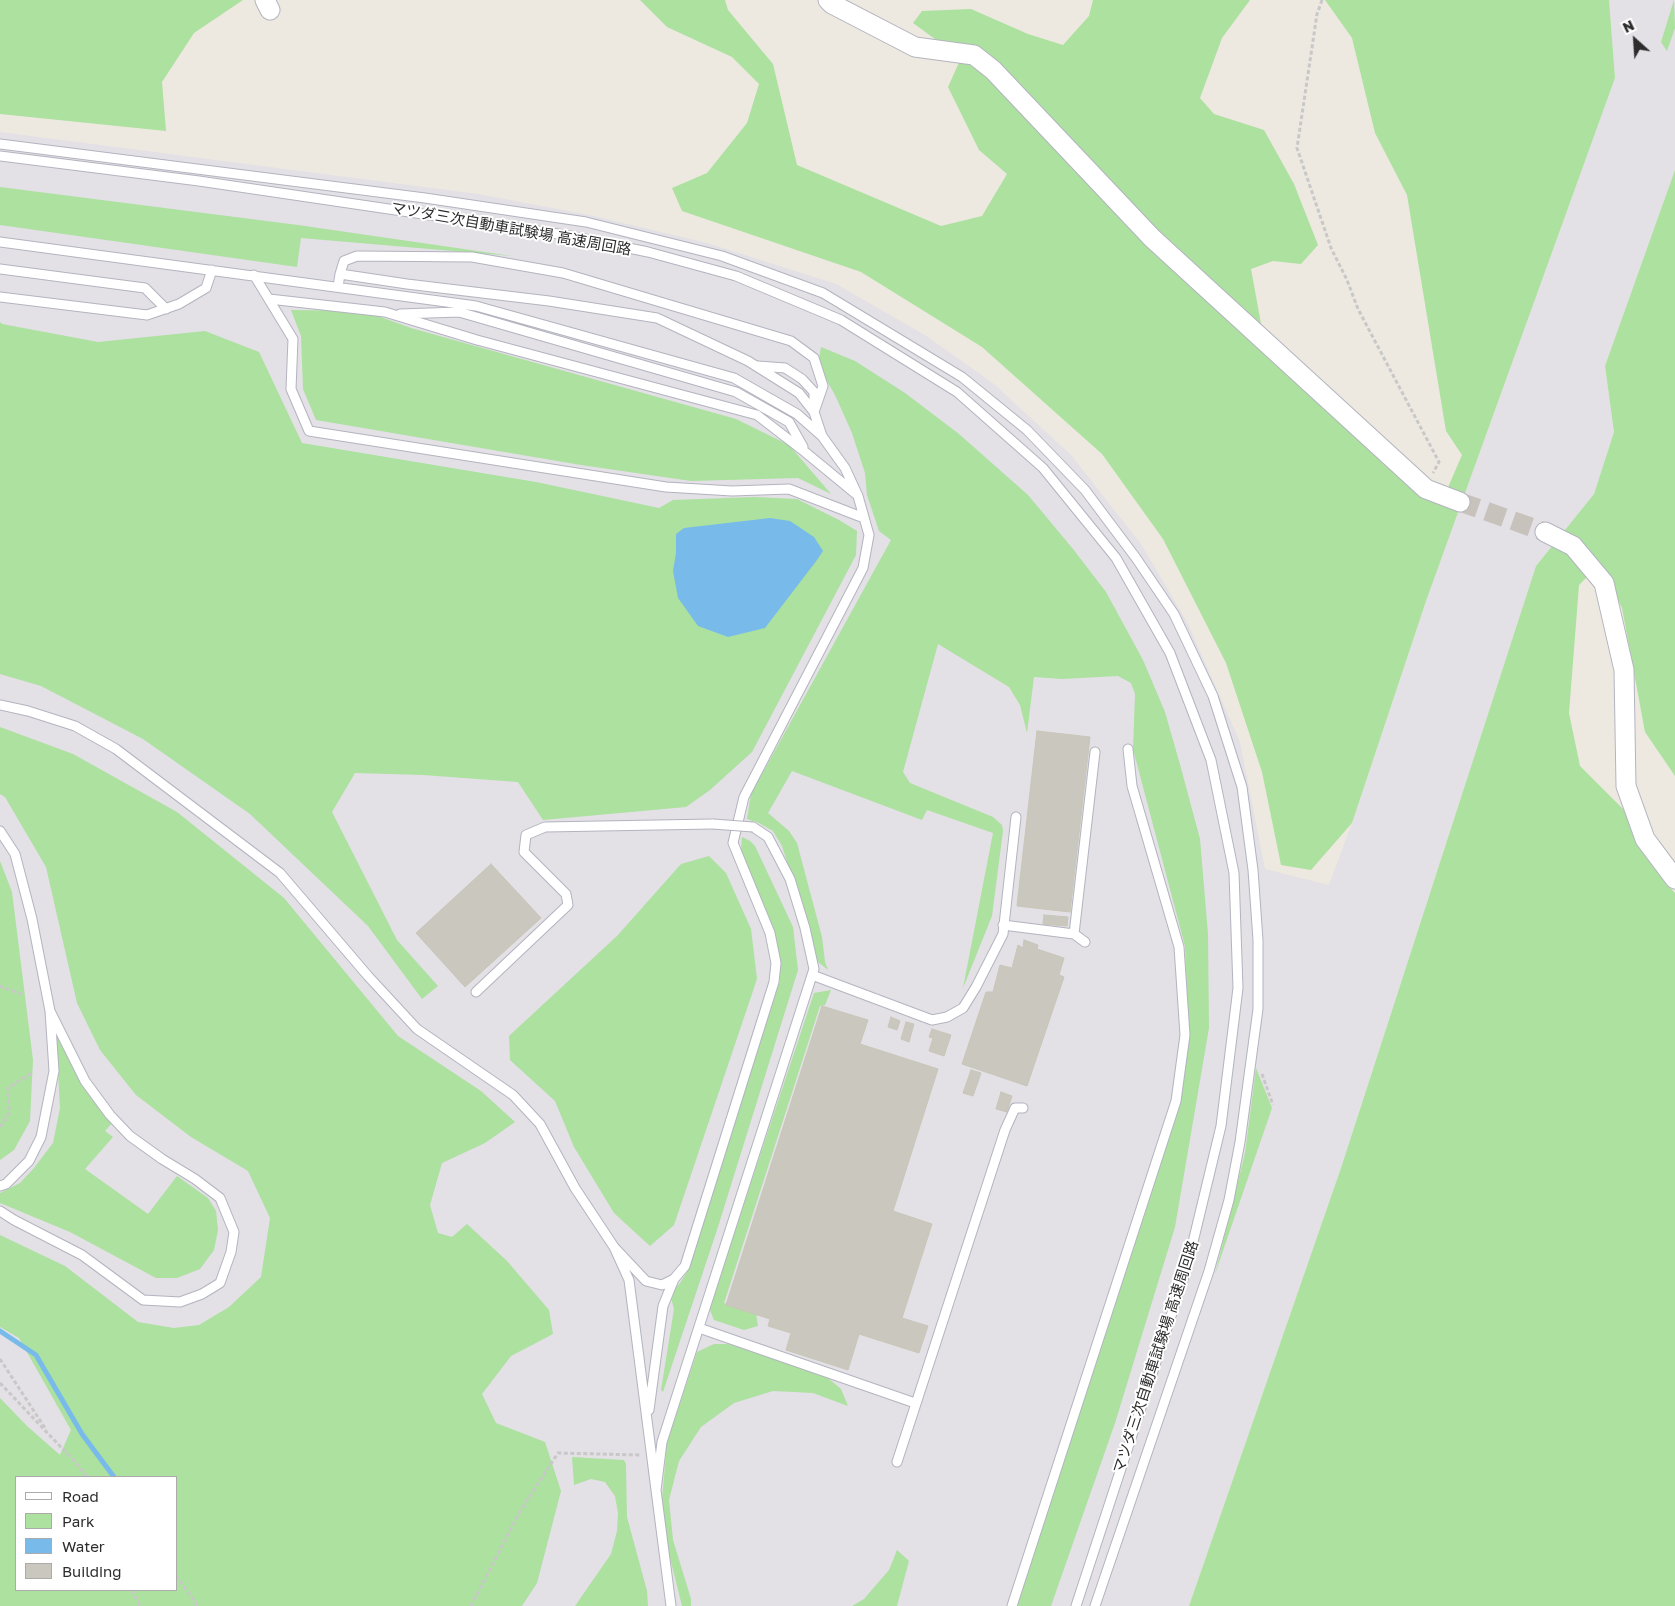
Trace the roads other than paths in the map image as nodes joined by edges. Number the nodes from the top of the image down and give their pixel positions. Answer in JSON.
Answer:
{"nodes":[{"id":1,"x":828,"y":0,"type":"edge"},
{"id":2,"x":0,"y":144,"type":"edge"},
{"id":3,"x":0,"y":156,"type":"edge"},
{"id":4,"x":0,"y":242,"type":"edge"},
{"id":5,"x":0,"y":269,"type":"edge"},
{"id":6,"x":212,"y":270,"type":"junction"},
{"id":7,"x":340,"y":274,"type":"junction"},
{"id":8,"x":254,"y":275,"type":"junction"},
{"id":9,"x":338,"y":287,"type":"junction"},
{"id":10,"x":0,"y":297,"type":"edge"},
{"id":11,"x":269,"y":299,"type":"junction"},
{"id":12,"x":166,"y":309,"type":"junction"},
{"id":13,"x":392,"y":314,"type":"junction"},
{"id":14,"x":756,"y":366,"type":"junction"},
{"id":15,"x":814,"y":412,"type":"junction"},
{"id":16,"x":822,"y":436,"type":"junction"},
{"id":17,"x":805,"y":452,"type":"junction"},
{"id":18,"x":858,"y":496,"type":"junction"},
{"id":19,"x":1460,"y":502,"type":"tunnel mouth"},
{"id":20,"x":864,"y":518,"type":"junction"},
{"id":21,"x":1545,"y":532,"type":"tunnel mouth"},
{"id":22,"x":0,"y":704,"type":"edge"},
{"id":23,"x":1128,"y":749,"type":"dead end"},
{"id":24,"x":1095,"y":752,"type":"dead end"},
{"id":25,"x":1016,"y":817,"type":"dead end"},
{"id":26,"x":0,"y":831,"type":"edge"},
{"id":27,"x":1675,"y":879,"type":"edge"},
{"id":28,"x":1004,"y":925,"type":"junction"},
{"id":29,"x":1074,"y":934,"type":"junction"},
{"id":30,"x":1085,"y":942,"type":"dead end"},
{"id":31,"x":812,"y":975,"type":"junction"},
{"id":32,"x":476,"y":992,"type":"dead end"},
{"id":33,"x":50,"y":1011,"type":"junction"},
{"id":34,"x":1023,"y":1108,"type":"dead end"},
{"id":35,"x":0,"y":1186,"type":"edge"},
{"id":36,"x":0,"y":1211,"type":"edge"},
{"id":37,"x":614,"y":1247,"type":"junction"},
{"id":38,"x":674,"y":1279,"type":"junction"},
{"id":39,"x":699,"y":1328,"type":"junction"},
{"id":40,"x":915,"y":1403,"type":"junction"},
{"id":41,"x":647,"y":1424,"type":"junction"},
{"id":42,"x":897,"y":1462,"type":"dead end"},
{"id":43,"x":656,"y":1490,"type":"junction"},
{"id":44,"x":671,"y":1606,"type":"edge"},
{"id":45,"x":1012,"y":1606,"type":"edge"},
{"id":46,"x":1076,"y":1606,"type":"edge"},
{"id":47,"x":1095,"y":1606,"type":"edge"}],
"edges":[{"from":1,"to":19,"type":"street"},
{"from":2,"to":47,"type":"lane"},
{"from":3,"to":46,"type":"lane","name":"マツダ三次自動車試験場 高速周回路"},
{"from":4,"to":6,"type":"lane"},
{"from":5,"to":12,"type":"lane"},
{"from":6,"to":8,"type":"lane"},
{"from":6,"to":12,"type":"lane"},
{"from":7,"to":9,"type":"lane"},
{"from":7,"to":14,"type":"lane"},
{"from":7,"to":15,"type":"lane"},
{"from":8,"to":9,"type":"lane"},
{"from":8,"to":11,"type":"lane"},
{"from":9,"to":16,"type":"lane"},
{"from":10,"to":12,"type":"lane"},
{"from":11,"to":13,"type":"lane"},
{"from":11,"to":20,"type":"lane"},
{"from":13,"to":17,"type":"lane"},
{"from":13,"to":17,"type":"lane"},
{"from":14,"to":15,"type":"lane"},
{"from":14,"to":15,"type":"lane"},
{"from":15,"to":16,"type":"lane"},
{"from":16,"to":18,"type":"lane"},
{"from":17,"to":18,"type":"lane"},
{"from":18,"to":20,"type":"lane"},
{"from":20,"to":38,"type":"lane"},
{"from":21,"to":27,"type":"street"},
{"from":22,"to":37,"type":"lane"},
{"from":23,"to":45,"type":"lane"},
{"from":24,"to":29,"type":"lane"},
{"from":25,"to":28,"type":"lane"},
{"from":26,"to":33,"type":"lane"},
{"from":28,"to":29,"type":"lane"},
{"from":28,"to":31,"type":"lane"},
{"from":29,"to":30,"type":"lane"},
{"from":31,"to":32,"type":"lane","bridge":true},
{"from":31,"to":39,"type":"lane"},
{"from":33,"to":35,"type":"lane"},
{"from":33,"to":36,"type":"lane"},
{"from":34,"to":40,"type":"lane"},
{"from":37,"to":38,"type":"lane"},
{"from":37,"to":41,"type":"lane"},
{"from":38,"to":41,"type":"lane"},
{"from":39,"to":40,"type":"lane"},
{"from":39,"to":43,"type":"lane"},
{"from":40,"to":42,"type":"lane"},
{"from":41,"to":43,"type":"lane"},
{"from":43,"to":44,"type":"lane"}]}
